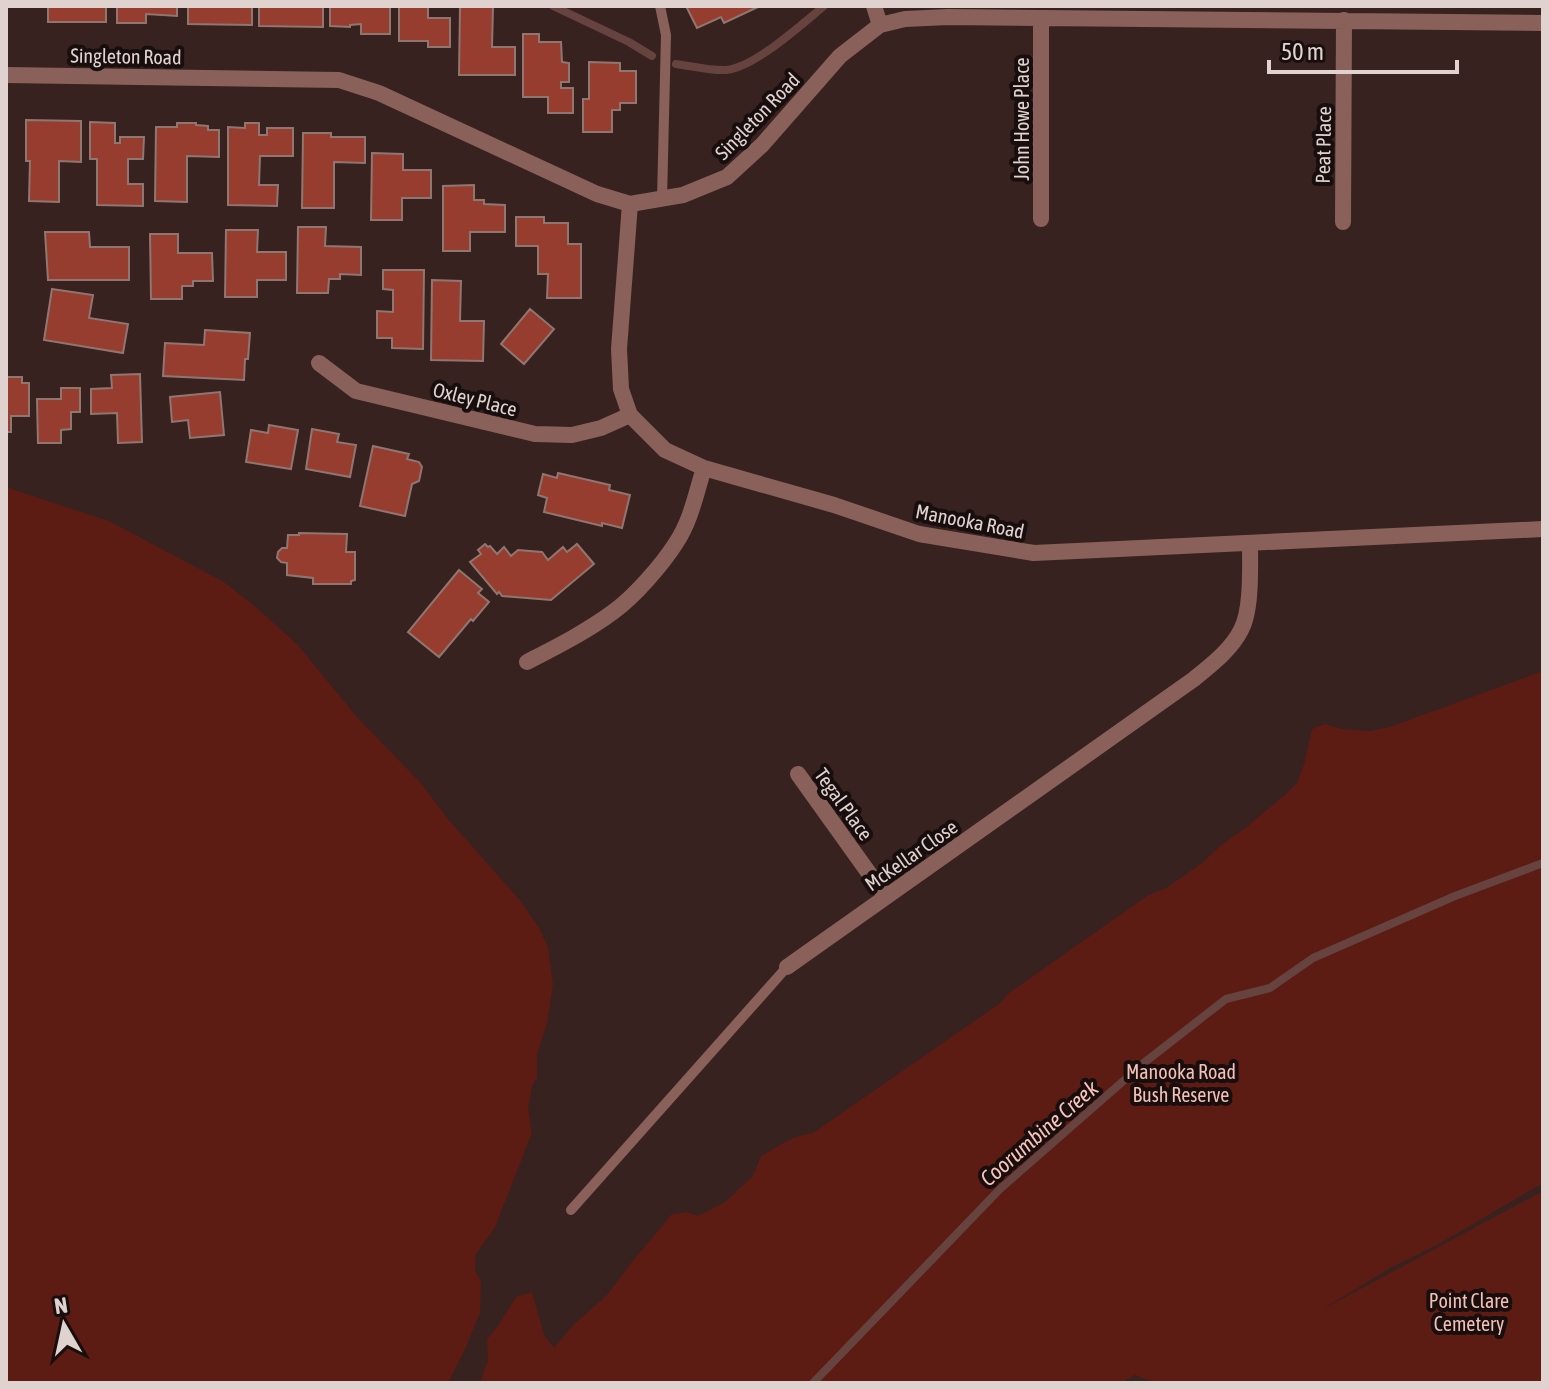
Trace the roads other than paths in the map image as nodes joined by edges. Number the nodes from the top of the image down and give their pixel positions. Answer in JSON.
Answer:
{"nodes":[{"id":1,"x":660,"y":6,"type":"edge"},
{"id":2,"x":874,"y":6,"type":"edge"},
{"id":3,"x":1041,"y":19,"type":"junction"},
{"id":4,"x":1344,"y":20,"type":"junction"},
{"id":5,"x":1543,"y":23,"type":"edge"},
{"id":6,"x":880,"y":25,"type":"junction"},
{"id":7,"x":6,"y":75,"type":"edge"},
{"id":8,"x":662,"y":199,"type":"junction"},
{"id":9,"x":630,"y":204,"type":"junction"},
{"id":10,"x":1041,"y":219,"type":"dead end"},
{"id":11,"x":1343,"y":222,"type":"dead end"},
{"id":12,"x":319,"y":363,"type":"dead end"},
{"id":13,"x":630,"y":415,"type":"junction"},
{"id":14,"x":704,"y":468,"type":"junction"},
{"id":15,"x":1543,"y":529,"type":"edge"},
{"id":16,"x":1250,"y":543,"type":"junction"},
{"id":17,"x":527,"y":662,"type":"dead end"},
{"id":18,"x":798,"y":774,"type":"dead end"},
{"id":19,"x":886,"y":897,"type":"junction"},
{"id":20,"x":787,"y":967,"type":"joint"},
{"id":21,"x":571,"y":1210,"type":"dead end"}],
"edges":[{"from":1,"to":8,"type":"lane"},
{"from":2,"to":6,"type":"street"},
{"from":3,"to":4,"type":"street","name":"Singleton Road"},
{"from":3,"to":6,"type":"street","name":"Singleton Road"},
{"from":3,"to":10,"type":"street","name":"John Howe Place"},
{"from":4,"to":5,"type":"street","name":"Singleton Road"},
{"from":4,"to":11,"type":"street","name":"Peat Place"},
{"from":6,"to":8,"type":"street","name":"Singleton Road"},
{"from":7,"to":9,"type":"street","name":"Singleton Road"},
{"from":8,"to":9,"type":"street","name":"Singleton Road"},
{"from":9,"to":13,"type":"street"},
{"from":12,"to":13,"type":"street","name":"Oxley Place"},
{"from":13,"to":14,"type":"street","name":"Manooka Road"},
{"from":14,"to":16,"type":"street","name":"Manooka Road"},
{"from":14,"to":17,"type":"street"},
{"from":15,"to":16,"type":"street","name":"Manooka Road"},
{"from":16,"to":19,"type":"street","name":"McKellar Close"},
{"from":18,"to":19,"type":"street","name":"Tegal Place"},
{"from":19,"to":20,"type":"street","name":"McKellar Close"},
{"from":20,"to":21,"type":"lane","name":"McKellar Close"}]}
